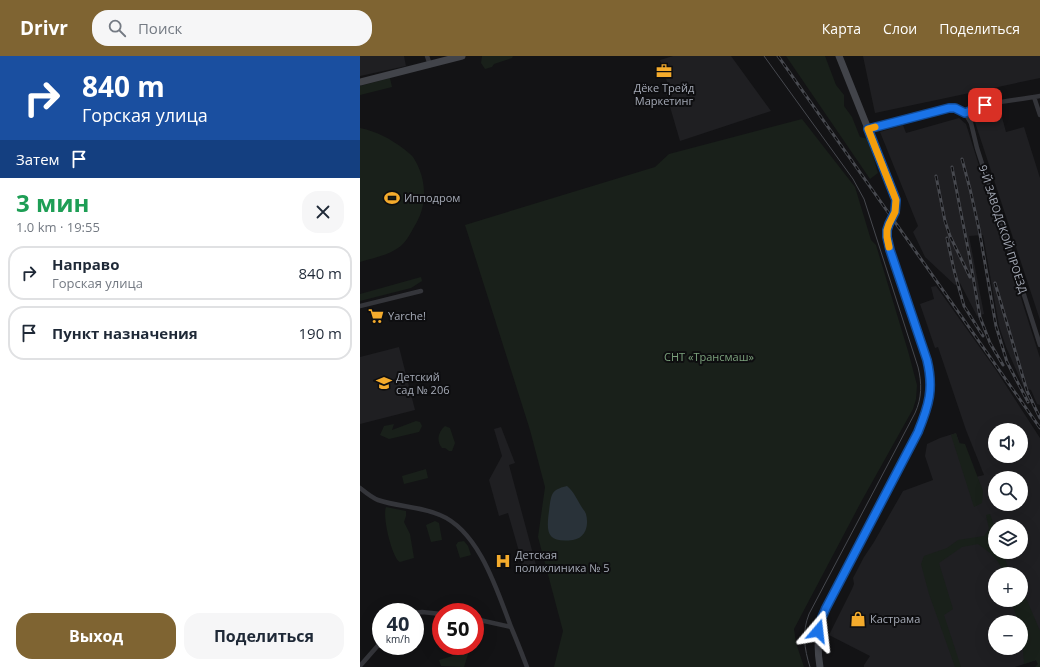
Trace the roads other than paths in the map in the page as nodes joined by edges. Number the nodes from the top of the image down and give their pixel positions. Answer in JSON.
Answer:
{"nodes":[{"id":1,"x":428,"y":56,"type":"edge"},
{"id":2,"x":462,"y":56,"type":"edge"},
{"id":3,"x":839,"y":56,"type":"edge"},
{"id":4,"x":430,"y":65,"type":"junction"},
{"id":5,"x":360,"y":82,"type":"edge"},
{"id":6,"x":1040,"y":96,"type":"edge"},
{"id":7,"x":1034,"y":97,"type":"junction"},
{"id":8,"x":965,"y":113,"type":"junction"},
{"id":9,"x":1040,"y":115,"type":"edge"},
{"id":10,"x":868,"y":129,"type":"junction"},
{"id":11,"x":421,"y":291,"type":"dead end"},
{"id":12,"x":360,"y":306,"type":"edge"},
{"id":13,"x":1040,"y":345,"type":"edge"},
{"id":14,"x":360,"y":488,"type":"edge"},
{"id":15,"x":484,"y":621,"type":"edge"},
{"id":16,"x":511,"y":627,"type":"junction"},
{"id":17,"x":372,"y":652,"type":"edge"},
{"id":18,"x":360,"y":666,"type":"edge"},
{"id":19,"x":527,"y":667,"type":"edge"},
{"id":20,"x":820,"y":667,"type":"edge"}],
"edges":[{"from":1,"to":4,"type":"street"},
{"from":2,"to":4,"type":"main road"},
{"from":3,"to":10,"type":"main road"},
{"from":4,"to":5,"type":"main road"},
{"from":6,"to":7,"type":"street"},
{"from":7,"to":8,"type":"street"},
{"from":7,"to":9,"type":"street"},
{"from":8,"to":10,"type":"street"},
{"from":8,"to":13,"type":"street","name":"9-Й ЗАВОДСКОЙ ПРОЕЗД"},
{"from":10,"to":20,"type":"main road"},
{"from":11,"to":12,"type":"street"},
{"from":14,"to":16,"type":"street"},
{"from":15,"to":16,"type":"street"},
{"from":16,"to":19,"type":"street"},
{"from":17,"to":18,"type":"street"}]}
